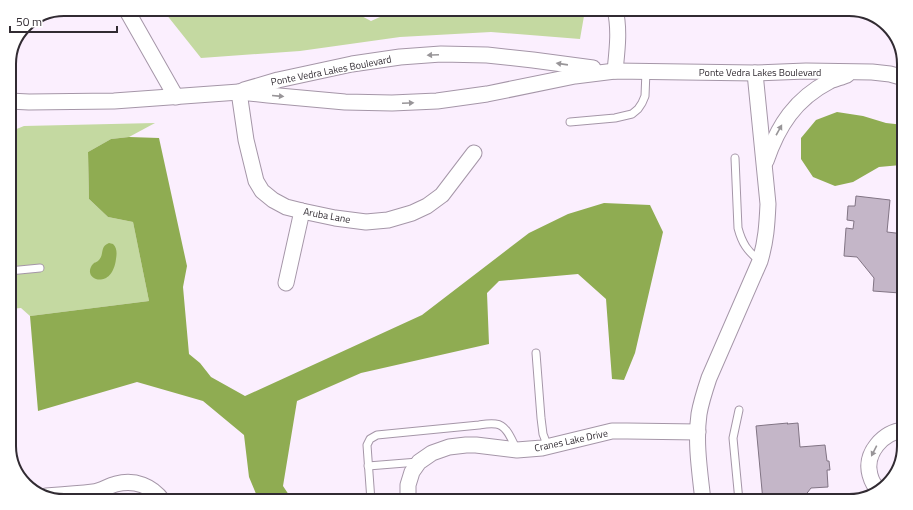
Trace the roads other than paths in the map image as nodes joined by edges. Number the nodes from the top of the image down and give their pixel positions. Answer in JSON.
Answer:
{"nodes":[{"id":1,"x":130,"y":16,"type":"edge"},
{"id":2,"x":617,"y":16,"type":"edge"},
{"id":3,"x":615,"y":71,"type":"junction"},
{"id":4,"x":646,"y":71,"type":"junction"},
{"id":5,"x":854,"y":72,"type":"junction"},
{"id":6,"x":755,"y":73,"type":"junction"},
{"id":7,"x":897,"y":76,"type":"edge"},
{"id":8,"x":239,"y":92,"type":"junction"},
{"id":9,"x":176,"y":97,"type":"junction"},
{"id":10,"x":16,"y":101,"type":"edge"},
{"id":11,"x":29,"y":102,"type":"junction"},
{"id":12,"x":16,"y":107,"type":"edge"},
{"id":13,"x":570,"y":122,"type":"dead end"},
{"id":14,"x":474,"y":154,"type":"dead end"},
{"id":15,"x":735,"y":158,"type":"dead end"},
{"id":16,"x":764,"y":166,"type":"junction"},
{"id":17,"x":302,"y":211,"type":"junction"},
{"id":18,"x":760,"y":261,"type":"junction"},
{"id":19,"x":40,"y":268,"type":"dead end"},
{"id":20,"x":16,"y":270,"type":"edge"},
{"id":21,"x":286,"y":283,"type":"dead end"},
{"id":22,"x":536,"y":353,"type":"dead end"},
{"id":23,"x":739,"y":410,"type":"dead end"},
{"id":24,"x":698,"y":432,"type":"junction"},
{"id":25,"x":897,"y":432,"type":"edge"},
{"id":26,"x":548,"y":447,"type":"junction"},
{"id":27,"x":518,"y":450,"type":"junction"},
{"id":28,"x":420,"y":462,"type":"junction"},
{"id":29,"x":368,"y":466,"type":"junction"},
{"id":30,"x":873,"y":488,"type":"edge"},
{"id":31,"x":70,"y":494,"type":"edge"},
{"id":32,"x":158,"y":494,"type":"edge"},
{"id":33,"x":370,"y":494,"type":"edge"},
{"id":34,"x":408,"y":494,"type":"edge"},
{"id":35,"x":702,"y":494,"type":"edge"},
{"id":36,"x":739,"y":494,"type":"edge"}],
"edges":[{"from":1,"to":9,"type":"street"},
{"from":2,"to":3,"type":"street"},
{"from":3,"to":4,"type":"street","name":"Ponte Vedra Lakes Boulevard"},
{"from":8,"to":3,"type":"street","name":"Ponte Vedra Lakes Boulevard","one_way":true},
{"from":3,"to":8,"type":"street","name":"Ponte Vedra Lakes Boulevard","one_way":true},
{"from":4,"to":6,"type":"street","name":"Ponte Vedra Lakes Boulevard"},
{"from":4,"to":13,"type":"lane"},
{"from":5,"to":6,"type":"street","name":"Ponte Vedra Lakes Boulevard"},
{"from":5,"to":7,"type":"street","name":"Ponte Vedra Lakes Boulevard"},
{"from":16,"to":5,"type":"street","one_way":true},
{"from":6,"to":16,"type":"street"},
{"from":8,"to":9,"type":"street","name":"Ponte Vedra Lakes Boulevard"},
{"from":8,"to":17,"type":"street","name":"Aruba Lane"},
{"from":9,"to":11,"type":"street","name":"Ponte Vedra Lakes Boulevard"},
{"from":10,"to":11,"type":"street","name":"Ponte Vedra Lakes Boulevard"},
{"from":11,"to":12,"type":"street"},
{"from":14,"to":17,"type":"street","name":"Aruba Lane"},
{"from":15,"to":18,"type":"lane"},
{"from":16,"to":18,"type":"street"},
{"from":17,"to":21,"type":"street"},
{"from":18,"to":24,"type":"street"},
{"from":19,"to":20,"type":"lane"},
{"from":22,"to":26,"type":"lane"},
{"from":23,"to":36,"type":"lane"},
{"from":24,"to":26,"type":"street","name":"Cranes Lake Drive"},
{"from":24,"to":35,"type":"street"},
{"from":25,"to":30,"type":"street","one_way":true},
{"from":26,"to":27,"type":"street","name":"Cranes Lake Drive"},
{"from":27,"to":28,"type":"street","name":"Cranes Lake Drive"},
{"from":27,"to":29,"type":"lane"},
{"from":28,"to":29,"type":"lane"},
{"from":28,"to":34,"type":"street","name":"Cranes Lake Drive"},
{"from":29,"to":33,"type":"lane"},
{"from":31,"to":32,"type":"street"}]}
